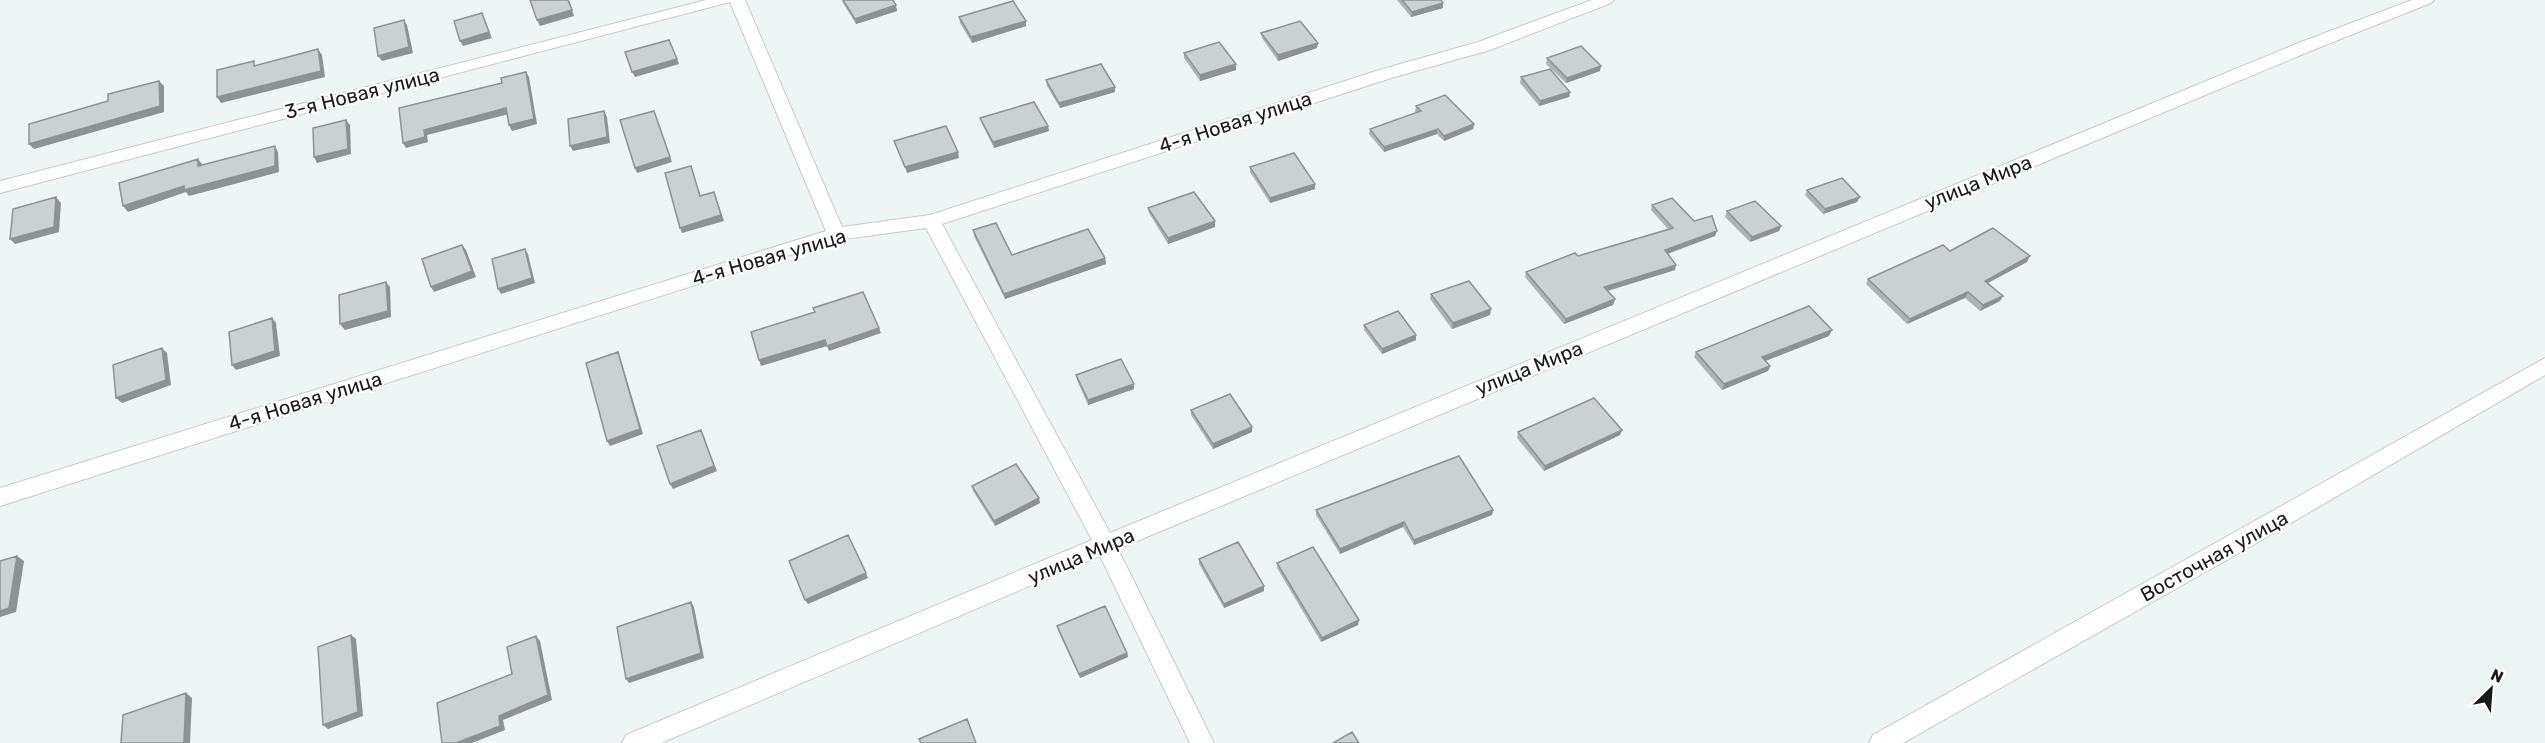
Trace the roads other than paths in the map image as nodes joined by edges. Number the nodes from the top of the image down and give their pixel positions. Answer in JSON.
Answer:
{"nodes":[{"id":1,"x":724,"y":0,"type":"edge"},
{"id":2,"x":737,"y":0,"type":"edge"},
{"id":3,"x":1606,"y":0,"type":"edge"},
{"id":4,"x":2426,"y":0,"type":"edge"},
{"id":5,"x":0,"y":187,"type":"edge"},
{"id":6,"x":931,"y":221,"type":"junction"},
{"id":7,"x":836,"y":234,"type":"junction"},
{"id":8,"x":2545,"y":366,"type":"edge"},
{"id":9,"x":0,"y":497,"type":"edge"},
{"id":10,"x":1106,"y":546,"type":"junction"},
{"id":11,"x":634,"y":743,"type":"edge"},
{"id":12,"x":1202,"y":743,"type":"edge"},
{"id":13,"x":1881,"y":743,"type":"edge"}],
"edges":[{"from":1,"to":5,"type":"street","name":"3-я Новая улица"},
{"from":2,"to":7,"type":"street"},
{"from":3,"to":6,"type":"street","name":"4-я Новая улица"},
{"from":4,"to":10,"type":"street","name":"улица Мира"},
{"from":6,"to":7,"type":"street","name":"4-я Новая улица"},
{"from":6,"to":10,"type":"street"},
{"from":7,"to":9,"type":"street","name":"4-я Новая улица"},
{"from":8,"to":13,"type":"street","name":"Восточная улица"},
{"from":10,"to":11,"type":"street","name":"улица Мира"},
{"from":10,"to":12,"type":"street"}]}
